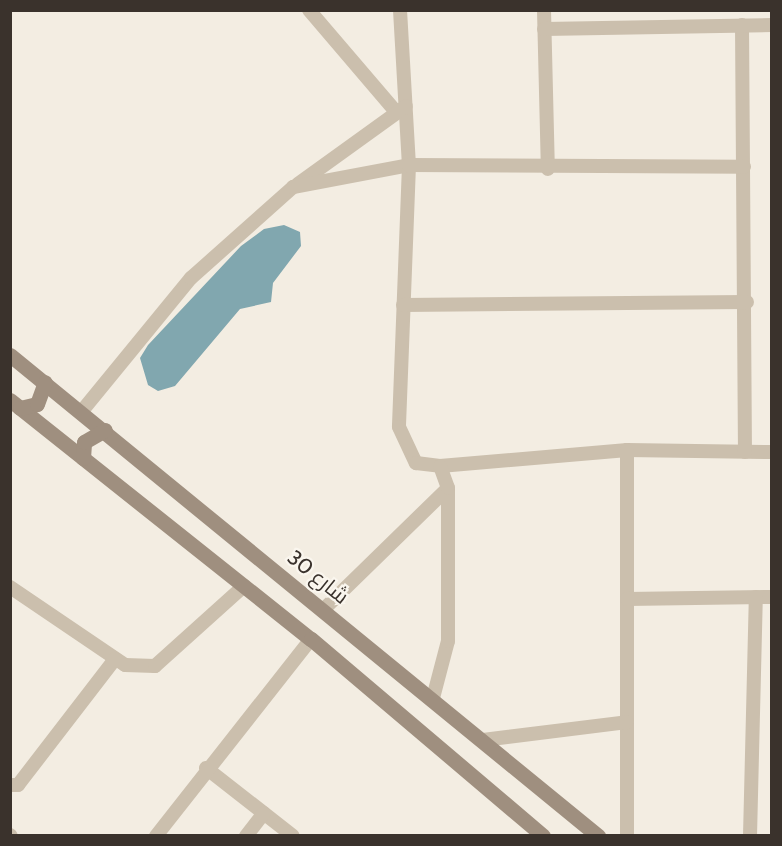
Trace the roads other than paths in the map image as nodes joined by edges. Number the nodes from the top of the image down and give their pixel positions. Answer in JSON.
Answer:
{"nodes":[{"id":1,"x":309,"y":10,"type":"edge"},
{"id":2,"x":400,"y":10,"type":"edge"},
{"id":3,"x":544,"y":10,"type":"edge"},
{"id":4,"x":742,"y":25,"type":"junction"},
{"id":5,"x":771,"y":25,"type":"edge"},
{"id":6,"x":544,"y":29,"type":"junction"},
{"id":7,"x":401,"y":109,"type":"junction"},
{"id":8,"x":409,"y":165,"type":"junction"},
{"id":9,"x":744,"y":167,"type":"junction"},
{"id":10,"x":548,"y":169,"type":"junction"},
{"id":11,"x":294,"y":187,"type":"junction"},
{"id":12,"x":747,"y":302,"type":"junction"},
{"id":13,"x":403,"y":305,"type":"junction"},
{"id":14,"x":10,"y":355,"type":"edge"},
{"id":15,"x":45,"y":382,"type":"junction"},
{"id":16,"x":15,"y":404,"type":"edge"},
{"id":17,"x":82,"y":411,"type":"junction"},
{"id":18,"x":105,"y":430,"type":"junction"},
{"id":19,"x":627,"y":450,"type":"junction"},
{"id":20,"x":745,"y":452,"type":"junction"},
{"id":21,"x":771,"y":452,"type":"edge"},
{"id":22,"x":83,"y":458,"type":"junction"},
{"id":23,"x":440,"y":466,"type":"junction"},
{"id":24,"x":448,"y":488,"type":"junction"},
{"id":25,"x":244,"y":586,"type":"junction"},
{"id":26,"x":10,"y":587,"type":"edge"},
{"id":27,"x":756,"y":597,"type":"junction"},
{"id":28,"x":771,"y":597,"type":"edge"},
{"id":29,"x":627,"y":599,"type":"junction"},
{"id":30,"x":324,"y":609,"type":"junction"},
{"id":31,"x":311,"y":639,"type":"junction"},
{"id":32,"x":115,"y":659,"type":"junction"},
{"id":33,"x":433,"y":698,"type":"junction"},
{"id":34,"x":627,"y":722,"type":"junction"},
{"id":35,"x":483,"y":740,"type":"junction"},
{"id":36,"x":206,"y":768,"type":"junction"},
{"id":37,"x":13,"y":788,"type":"edge"},
{"id":38,"x":264,"y":813,"type":"junction"},
{"id":39,"x":536,"y":833,"type":"edge"},
{"id":40,"x":156,"y":836,"type":"edge"},
{"id":41,"x":246,"y":836,"type":"edge"},
{"id":42,"x":293,"y":836,"type":"edge"},
{"id":43,"x":598,"y":836,"type":"edge"},
{"id":44,"x":627,"y":836,"type":"edge"},
{"id":45,"x":750,"y":836,"type":"edge"}],
"edges":[{"from":1,"to":7,"type":"street"},
{"from":2,"to":7,"type":"street"},
{"from":3,"to":6,"type":"street"},
{"from":4,"to":5,"type":"street"},
{"from":4,"to":6,"type":"street"},
{"from":4,"to":9,"type":"street"},
{"from":6,"to":10,"type":"street"},
{"from":7,"to":8,"type":"street"},
{"from":7,"to":11,"type":"street"},
{"from":8,"to":10,"type":"street"},
{"from":8,"to":11,"type":"street"},
{"from":8,"to":13,"type":"street"},
{"from":9,"to":10,"type":"street"},
{"from":9,"to":12,"type":"street"},
{"from":11,"to":17,"type":"street"},
{"from":12,"to":13,"type":"street"},
{"from":12,"to":20,"type":"street"},
{"from":13,"to":23,"type":"street"},
{"from":14,"to":15,"type":"street","name":"شارع 30"},
{"from":15,"to":16,"type":"street"},
{"from":15,"to":17,"type":"street","name":"شارع 30"},
{"from":16,"to":22,"type":"street"},
{"from":17,"to":18,"type":"street","name":"شارع 30"},
{"from":18,"to":22,"type":"street"},
{"from":18,"to":30,"type":"street","name":"شارع 30"},
{"from":19,"to":20,"type":"street"},
{"from":19,"to":23,"type":"street"},
{"from":19,"to":29,"type":"street"},
{"from":20,"to":21,"type":"street"},
{"from":22,"to":25,"type":"street"},
{"from":23,"to":24,"type":"street"},
{"from":24,"to":30,"type":"street"},
{"from":24,"to":33,"type":"street"},
{"from":25,"to":31,"type":"street"},
{"from":25,"to":32,"type":"street"},
{"from":26,"to":32,"type":"street"},
{"from":27,"to":28,"type":"street"},
{"from":27,"to":29,"type":"street"},
{"from":27,"to":45,"type":"street"},
{"from":29,"to":34,"type":"street"},
{"from":30,"to":33,"type":"street","name":"شارع 30"},
{"from":31,"to":36,"type":"street"},
{"from":31,"to":39,"type":"street"},
{"from":32,"to":37,"type":"street"},
{"from":33,"to":35,"type":"street","name":"شارع 30"},
{"from":34,"to":35,"type":"street"},
{"from":34,"to":44,"type":"street"},
{"from":35,"to":43,"type":"street","name":"شارع 30"},
{"from":36,"to":38,"type":"street"},
{"from":36,"to":40,"type":"street"},
{"from":38,"to":41,"type":"street"},
{"from":38,"to":42,"type":"street"}]}
